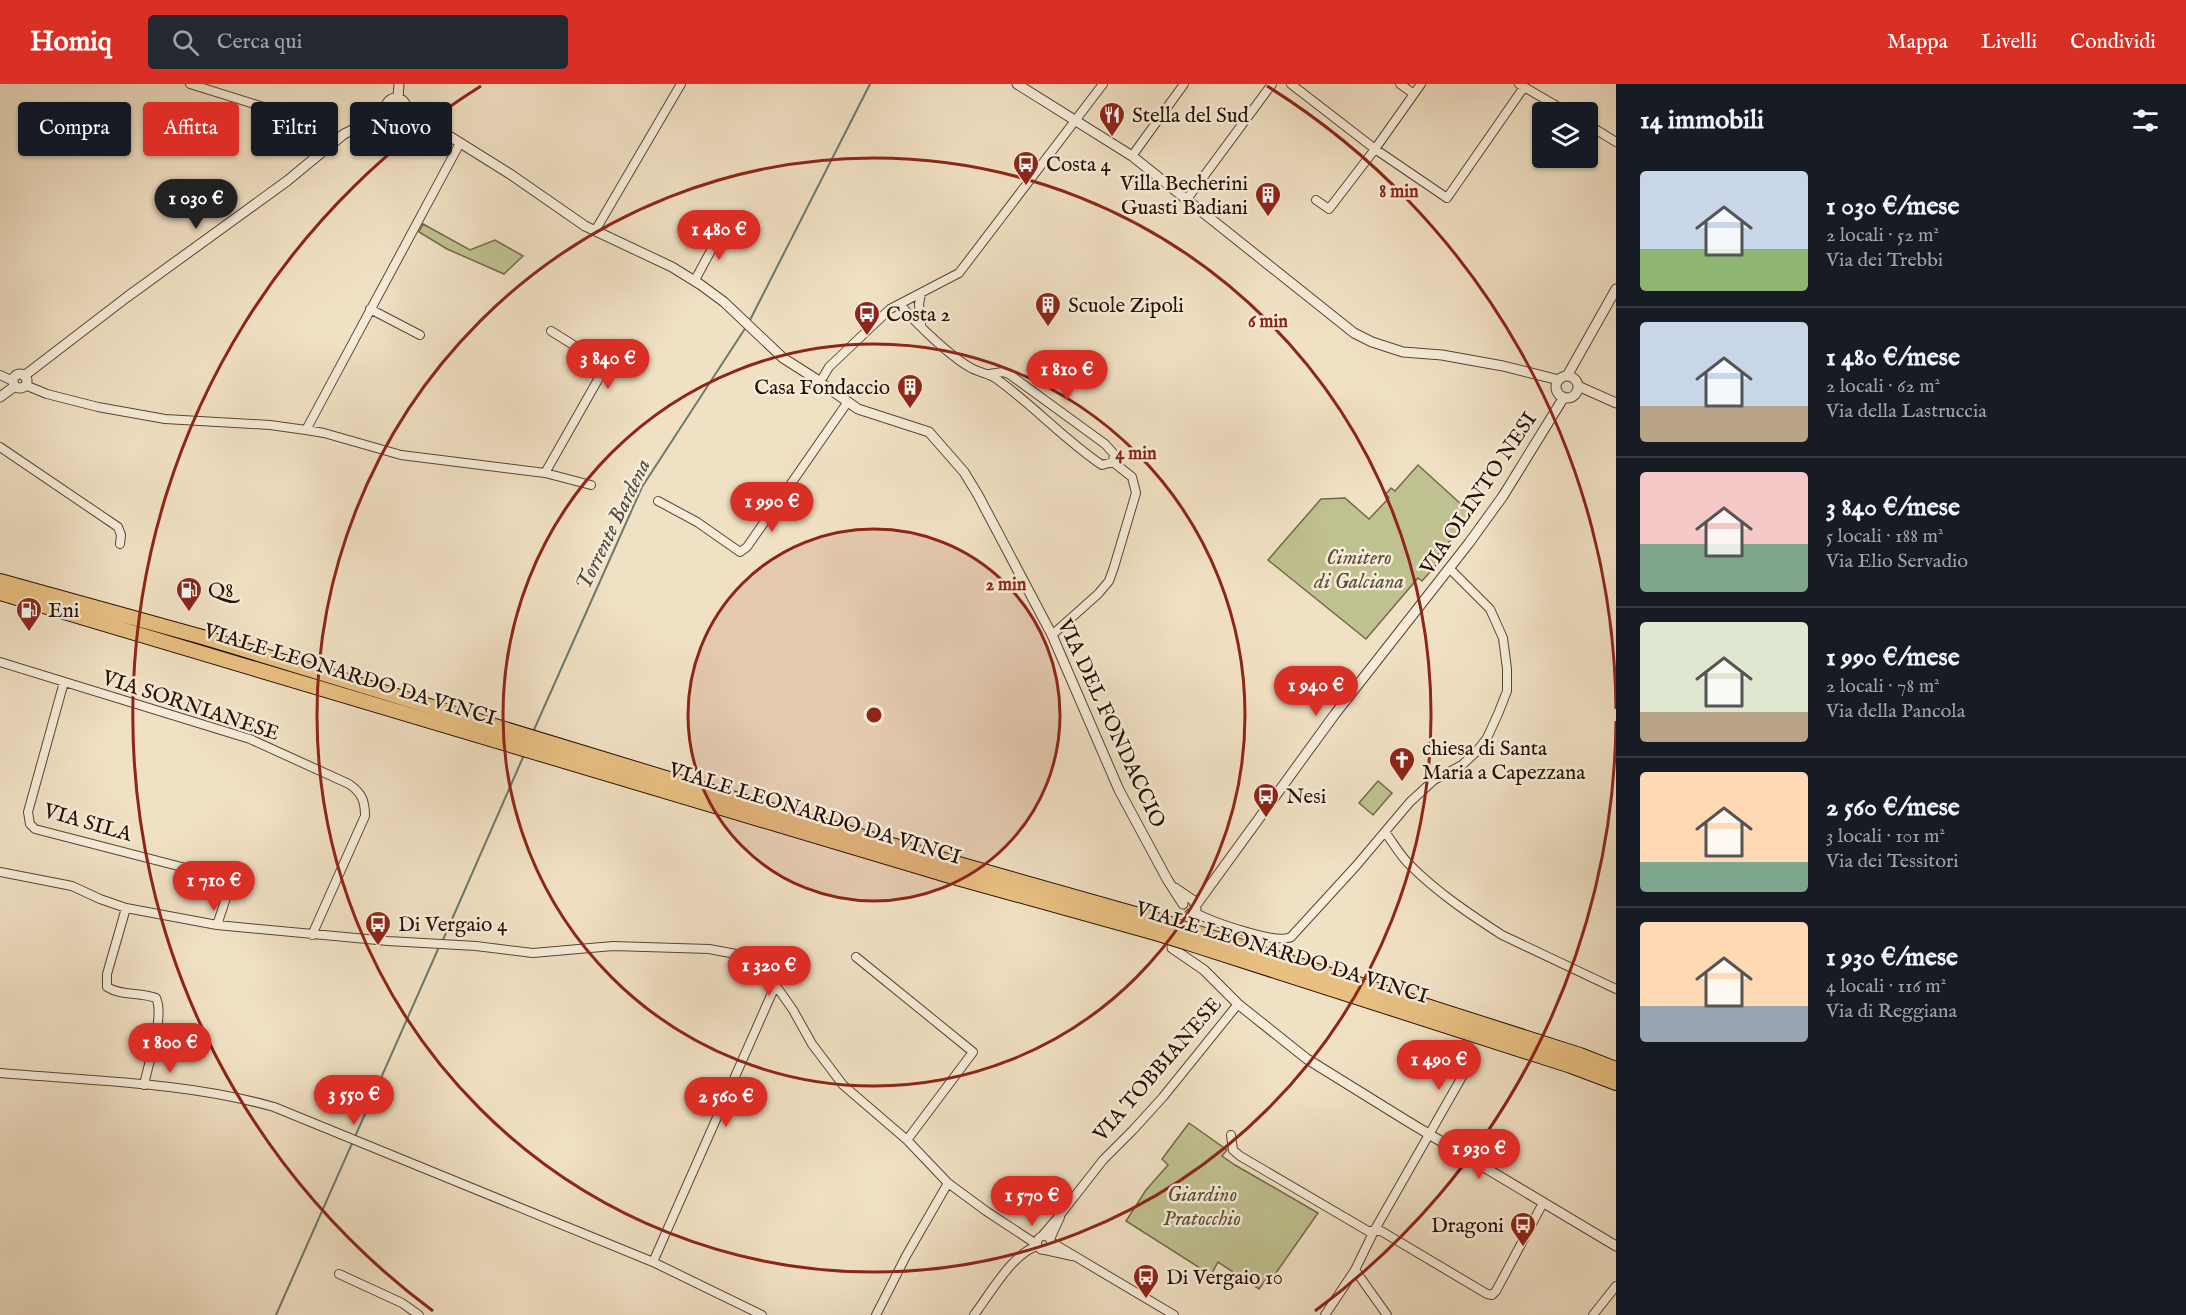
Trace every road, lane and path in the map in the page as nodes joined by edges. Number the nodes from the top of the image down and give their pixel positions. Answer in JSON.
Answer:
{"nodes":[{"id":1,"x":190,"y":84,"type":"edge"},
{"id":2,"x":399,"y":84,"type":"edge"},
{"id":3,"x":681,"y":84,"type":"edge"},
{"id":4,"x":1017,"y":84,"type":"edge"},
{"id":5,"x":1103,"y":84,"type":"edge"},
{"id":6,"x":1184,"y":84,"type":"edge"},
{"id":7,"x":1272,"y":84,"type":"edge"},
{"id":8,"x":1291,"y":84,"type":"edge"},
{"id":9,"x":1400,"y":84,"type":"edge"},
{"id":10,"x":1421,"y":84,"type":"edge"},
{"id":11,"x":1521,"y":85,"type":"edge"},
{"id":12,"x":1414,"y":94,"type":"junction"},
{"id":13,"x":398,"y":98,"type":"junction"},
{"id":14,"x":388,"y":102,"type":"edge"},
{"id":15,"x":403,"y":102,"type":"edge"},
{"id":16,"x":1550,"y":102,"type":"edge"},
{"id":17,"x":251,"y":103,"type":"edge"},
{"id":18,"x":1075,"y":122,"type":"junction"},
{"id":19,"x":1598,"y":131,"type":"edge"},
{"id":20,"x":452,"y":139,"type":"edge"},
{"id":21,"x":1616,"y":142,"type":"edge"},
{"id":22,"x":459,"y":143,"type":"junction"},
{"id":23,"x":1375,"y":149,"type":"junction"},
{"id":24,"x":317,"y":156,"type":"edge"},
{"id":25,"x":1132,"y":156,"type":"junction"},
{"id":26,"x":1187,"y":199,"type":"junction"},
{"id":27,"x":1316,"y":200,"type":"dead end"},
{"id":28,"x":722,"y":230,"type":"dead end"},
{"id":29,"x":595,"y":231,"type":"junction"},
{"id":30,"x":695,"y":280,"type":"junction"},
{"id":31,"x":1616,"y":289,"type":"edge"},
{"id":32,"x":921,"y":294,"type":"junction"},
{"id":33,"x":900,"y":304,"type":"junction"},
{"id":34,"x":370,"y":309,"type":"junction"},
{"id":35,"x":922,"y":326,"type":"junction"},
{"id":36,"x":551,"y":331,"type":"dead end"},
{"id":37,"x":420,"y":335,"type":"dead end"},
{"id":38,"x":988,"y":374,"type":"junction"},
{"id":39,"x":0,"y":375,"type":"edge"},
{"id":40,"x":1011,"y":376,"type":"junction"},
{"id":41,"x":821,"y":380,"type":"junction"},
{"id":42,"x":19,"y":382,"type":"junction"},
{"id":43,"x":1003,"y":383,"type":"junction"},
{"id":44,"x":1571,"y":383,"type":"junction"},
{"id":45,"x":1563,"y":396,"type":"junction"},
{"id":46,"x":0,"y":397,"type":"edge"},
{"id":47,"x":1616,"y":403,"type":"edge"},
{"id":48,"x":847,"y":404,"type":"junction"},
{"id":49,"x":306,"y":430,"type":"junction"},
{"id":50,"x":0,"y":447,"type":"edge"},
{"id":51,"x":1113,"y":462,"type":"junction"},
{"id":52,"x":545,"y":473,"type":"junction"},
{"id":53,"x":591,"y":485,"type":"dead end"},
{"id":54,"x":658,"y":501,"type":"dead end"},
{"id":55,"x":120,"y":544,"type":"dead end"},
{"id":56,"x":1450,"y":569,"type":"junction"},
{"id":57,"x":0,"y":581,"type":"edge"},
{"id":58,"x":0,"y":593,"type":"edge"},
{"id":59,"x":1052,"y":635,"type":"junction"},
{"id":60,"x":0,"y":663,"type":"edge"},
{"id":61,"x":64,"y":682,"type":"junction"},
{"id":62,"x":1385,"y":832,"type":"junction"},
{"id":63,"x":0,"y":873,"type":"edge"},
{"id":64,"x":1190,"y":906,"type":"junction"},
{"id":65,"x":126,"y":908,"type":"junction"},
{"id":66,"x":217,"y":925,"type":"junction"},
{"id":67,"x":1163,"y":929,"type":"junction"},
{"id":68,"x":1187,"y":932,"type":"junction"},
{"id":69,"x":312,"y":934,"type":"junction"},
{"id":70,"x":856,"y":957,"type":"dead end"},
{"id":71,"x":776,"y":984,"type":"junction"},
{"id":72,"x":1616,"y":988,"type":"edge"},
{"id":73,"x":1238,"y":1004,"type":"junction"},
{"id":74,"x":1471,"y":1062,"type":"dead end"},
{"id":75,"x":1616,"y":1068,"type":"edge"},
{"id":76,"x":0,"y":1073,"type":"edge"},
{"id":77,"x":1616,"y":1083,"type":"edge"},
{"id":78,"x":144,"y":1085,"type":"junction"},
{"id":79,"x":1429,"y":1134,"type":"junction"},
{"id":80,"x":1231,"y":1136,"type":"dead end"},
{"id":81,"x":907,"y":1140,"type":"junction"},
{"id":82,"x":948,"y":1183,"type":"junction"},
{"id":83,"x":1543,"y":1203,"type":"junction"},
{"id":84,"x":1374,"y":1231,"type":"junction"},
{"id":85,"x":1019,"y":1234,"type":"junction"},
{"id":86,"x":1047,"y":1239,"type":"junction"},
{"id":87,"x":1036,"y":1245,"type":"junction"},
{"id":88,"x":1616,"y":1246,"type":"edge"},
{"id":89,"x":1045,"y":1250,"type":"junction"},
{"id":90,"x":1073,"y":1257,"type":"junction"},
{"id":91,"x":1017,"y":1259,"type":"junction"},
{"id":92,"x":653,"y":1262,"type":"junction"},
{"id":93,"x":1355,"y":1270,"type":"junction"},
{"id":94,"x":339,"y":1274,"type":"dead end"},
{"id":95,"x":1616,"y":1286,"type":"edge"},
{"id":96,"x":419,"y":1315,"type":"edge"},
{"id":97,"x":762,"y":1315,"type":"edge"},
{"id":98,"x":876,"y":1315,"type":"edge"},
{"id":99,"x":974,"y":1315,"type":"edge"},
{"id":100,"x":1174,"y":1315,"type":"edge"},
{"id":101,"x":1325,"y":1315,"type":"edge"},
{"id":102,"x":1387,"y":1315,"type":"edge"},
{"id":103,"x":1593,"y":1315,"type":"edge"}],
"edges":[{"from":1,"to":17,"type":"street"},
{"from":2,"to":13,"type":"street"},
{"from":3,"to":29,"type":"street"},
{"from":4,"to":18,"type":"street"},
{"from":5,"to":18,"type":"street"},
{"from":6,"to":25,"type":"street"},
{"from":7,"to":26,"type":"street"},
{"from":8,"to":23,"type":"street"},
{"from":9,"to":12,"type":"street"},
{"from":10,"to":12,"type":"street"},
{"from":11,"to":16,"type":"street"},
{"from":11,"to":23,"type":"street"},
{"from":12,"to":23,"type":"street"},
{"from":13,"to":14,"type":"street"},
{"from":13,"to":15,"type":"street"},
{"from":18,"to":25,"type":"street"},
{"from":18,"to":32,"type":"street"},
{"from":19,"to":21,"type":"street"},
{"from":20,"to":22,"type":"street","name":"VIA DEL FONDACCIO"},
{"from":22,"to":29,"type":"street","name":"VIA DEL FONDACCIO"},
{"from":22,"to":34,"type":"street"},
{"from":23,"to":27,"type":"street"},
{"from":24,"to":42,"type":"street"},
{"from":25,"to":26,"type":"street"},
{"from":26,"to":44,"type":"street"},
{"from":28,"to":30,"type":"street"},
{"from":29,"to":30,"type":"street","name":"VIA DEL FONDACCIO"},
{"from":30,"to":41,"type":"street","name":"VIA DEL FONDACCIO"},
{"from":31,"to":44,"type":"street"},
{"from":32,"to":33,"type":"street"},
{"from":32,"to":35,"type":"street"},
{"from":33,"to":35,"type":"street"},
{"from":33,"to":41,"type":"street"},
{"from":34,"to":37,"type":"street"},
{"from":34,"to":49,"type":"street"},
{"from":35,"to":38,"type":"street"},
{"from":36,"to":52,"type":"street"},
{"from":38,"to":40,"type":"street"},
{"from":38,"to":43,"type":"street"},
{"from":39,"to":42,"type":"street"},
{"from":40,"to":43,"type":"street"},
{"from":40,"to":51,"type":"street"},
{"from":41,"to":48,"type":"street","name":"VIA DEL FONDACCIO"},
{"from":42,"to":46,"type":"street"},
{"from":42,"to":49,"type":"street"},
{"from":43,"to":51,"type":"street"},
{"from":44,"to":45,"type":"street"},
{"from":44,"to":45,"type":"street"},
{"from":44,"to":47,"type":"street"},
{"from":45,"to":56,"type":"street","name":"VIA OLINTO NESI"},
{"from":48,"to":54,"type":"street"},
{"from":48,"to":59,"type":"street","name":"VIA DEL FONDACCIO"},
{"from":49,"to":52,"type":"street"},
{"from":50,"to":55,"type":"street"},
{"from":51,"to":59,"type":"street"},
{"from":52,"to":53,"type":"street"},
{"from":56,"to":62,"type":"street"},
{"from":56,"to":64,"type":"street","name":"VIA OLINTO NESI"},
{"from":57,"to":67,"type":"highway","name":"VIALE LEONARDO DA VINCI"},
{"from":58,"to":67,"type":"highway","name":"VIALE LEONARDO DA VINCI"},
{"from":59,"to":64,"type":"street","name":"VIA DEL FONDACCIO"},
{"from":60,"to":61,"type":"street","name":"VIA SORNIANESE"},
{"from":61,"to":66,"type":"street","name":"VIA SILA"},
{"from":61,"to":69,"type":"street","name":"VIA SORNIANESE"},
{"from":62,"to":64,"type":"street"},
{"from":62,"to":72,"type":"street"},
{"from":63,"to":65,"type":"street"},
{"from":64,"to":68,"type":"street"},
{"from":65,"to":66,"type":"street"},
{"from":65,"to":78,"type":"street"},
{"from":66,"to":69,"type":"street"},
{"from":67,"to":68,"type":"highway","name":"VIALE LEONARDO DA VINCI","bridge":true},
{"from":68,"to":73,"type":"street"},
{"from":68,"to":75,"type":"highway","name":"VIALE LEONARDO DA VINCI"},
{"from":68,"to":77,"type":"highway","name":"VIALE LEONARDO DA VINCI"},
{"from":69,"to":71,"type":"street"},
{"from":70,"to":81,"type":"street"},
{"from":71,"to":81,"type":"street"},
{"from":71,"to":92,"type":"street"},
{"from":73,"to":79,"type":"street"},
{"from":73,"to":86,"type":"street","name":"VIA TOBBIANESE"},
{"from":74,"to":79,"type":"street"},
{"from":76,"to":78,"type":"street"},
{"from":78,"to":92,"type":"street"},
{"from":79,"to":83,"type":"street"},
{"from":79,"to":84,"type":"street"},
{"from":80,"to":84,"type":"street"},
{"from":81,"to":82,"type":"street"},
{"from":82,"to":85,"type":"street"},
{"from":82,"to":98,"type":"street"},
{"from":83,"to":84,"type":"street"},
{"from":83,"to":88,"type":"street"},
{"from":84,"to":93,"type":"street"},
{"from":85,"to":87,"type":"street"},
{"from":85,"to":91,"type":"street"},
{"from":86,"to":87,"type":"street"},
{"from":86,"to":89,"type":"street"},
{"from":86,"to":90,"type":"street"},
{"from":87,"to":89,"type":"street"},
{"from":87,"to":91,"type":"street"},
{"from":89,"to":90,"type":"street"},
{"from":90,"to":100,"type":"street"},
{"from":91,"to":99,"type":"street"},
{"from":92,"to":97,"type":"street"},
{"from":93,"to":101,"type":"street"},
{"from":93,"to":102,"type":"street"},
{"from":94,"to":96,"type":"street"},
{"from":95,"to":103,"type":"street"}]}
